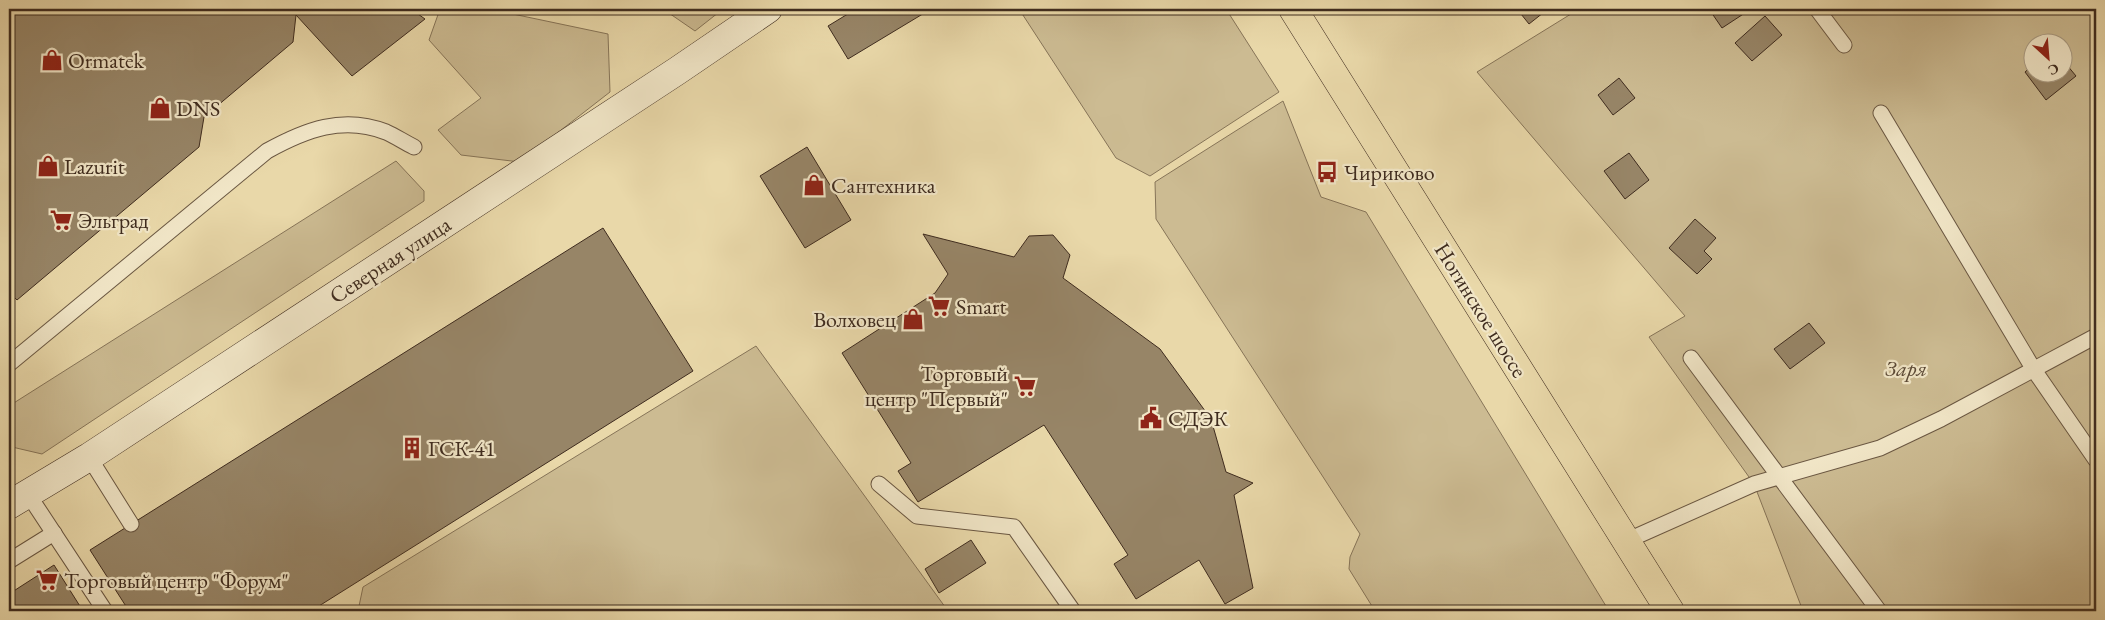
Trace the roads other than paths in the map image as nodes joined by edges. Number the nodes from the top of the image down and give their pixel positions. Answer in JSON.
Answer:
{"nodes":[{"id":1,"x":768,"y":9,"type":"edge"},
{"id":2,"x":1293,"y":9,"type":"edge"},
{"id":3,"x":1817,"y":9,"type":"edge"},
{"id":4,"x":1844,"y":45,"type":"dead end"},
{"id":5,"x":1881,"y":112,"type":"dead end"},
{"id":6,"x":414,"y":147,"type":"dead end"},
{"id":7,"x":2096,"y":336,"type":"edge"},
{"id":8,"x":1691,"y":358,"type":"dead end"},
{"id":9,"x":9,"y":364,"type":"edge"},
{"id":10,"x":2034,"y":370,"type":"junction"},
{"id":11,"x":89,"y":457,"type":"junction"},
{"id":12,"x":2096,"y":460,"type":"edge"},
{"id":13,"x":1781,"y":477,"type":"junction"},
{"id":14,"x":879,"y":484,"type":"dead end"},
{"id":15,"x":15,"y":500,"type":"edge"},
{"id":16,"x":131,"y":524,"type":"dead end"},
{"id":17,"x":54,"y":533,"type":"junction"},
{"id":18,"x":1626,"y":541,"type":"junction"},
{"id":19,"x":9,"y":561,"type":"edge"},
{"id":20,"x":104,"y":611,"type":"edge"},
{"id":21,"x":1073,"y":611,"type":"edge"},
{"id":22,"x":1670,"y":611,"type":"edge"},
{"id":23,"x":1879,"y":611,"type":"edge"}],
"edges":[{"from":1,"to":11,"type":"main road","name":"Северная улица"},
{"from":2,"to":18,"type":"highway","name":"Ногинское шоссе"},
{"from":3,"to":4,"type":"lane"},
{"from":5,"to":10,"type":"lane"},
{"from":6,"to":9,"type":"lane"},
{"from":7,"to":10,"type":"lane"},
{"from":8,"to":13,"type":"lane"},
{"from":10,"to":12,"type":"lane"},
{"from":10,"to":13,"type":"lane"},
{"from":11,"to":15,"type":"main road","name":"Северная улица"},
{"from":11,"to":16,"type":"lane"},
{"from":13,"to":18,"type":"lane"},
{"from":13,"to":23,"type":"lane"},
{"from":14,"to":21,"type":"lane"},
{"from":15,"to":17,"type":"lane"},
{"from":17,"to":19,"type":"lane"},
{"from":17,"to":20,"type":"lane"},
{"from":18,"to":22,"type":"highway","name":"Ногинское шоссе"}]}
